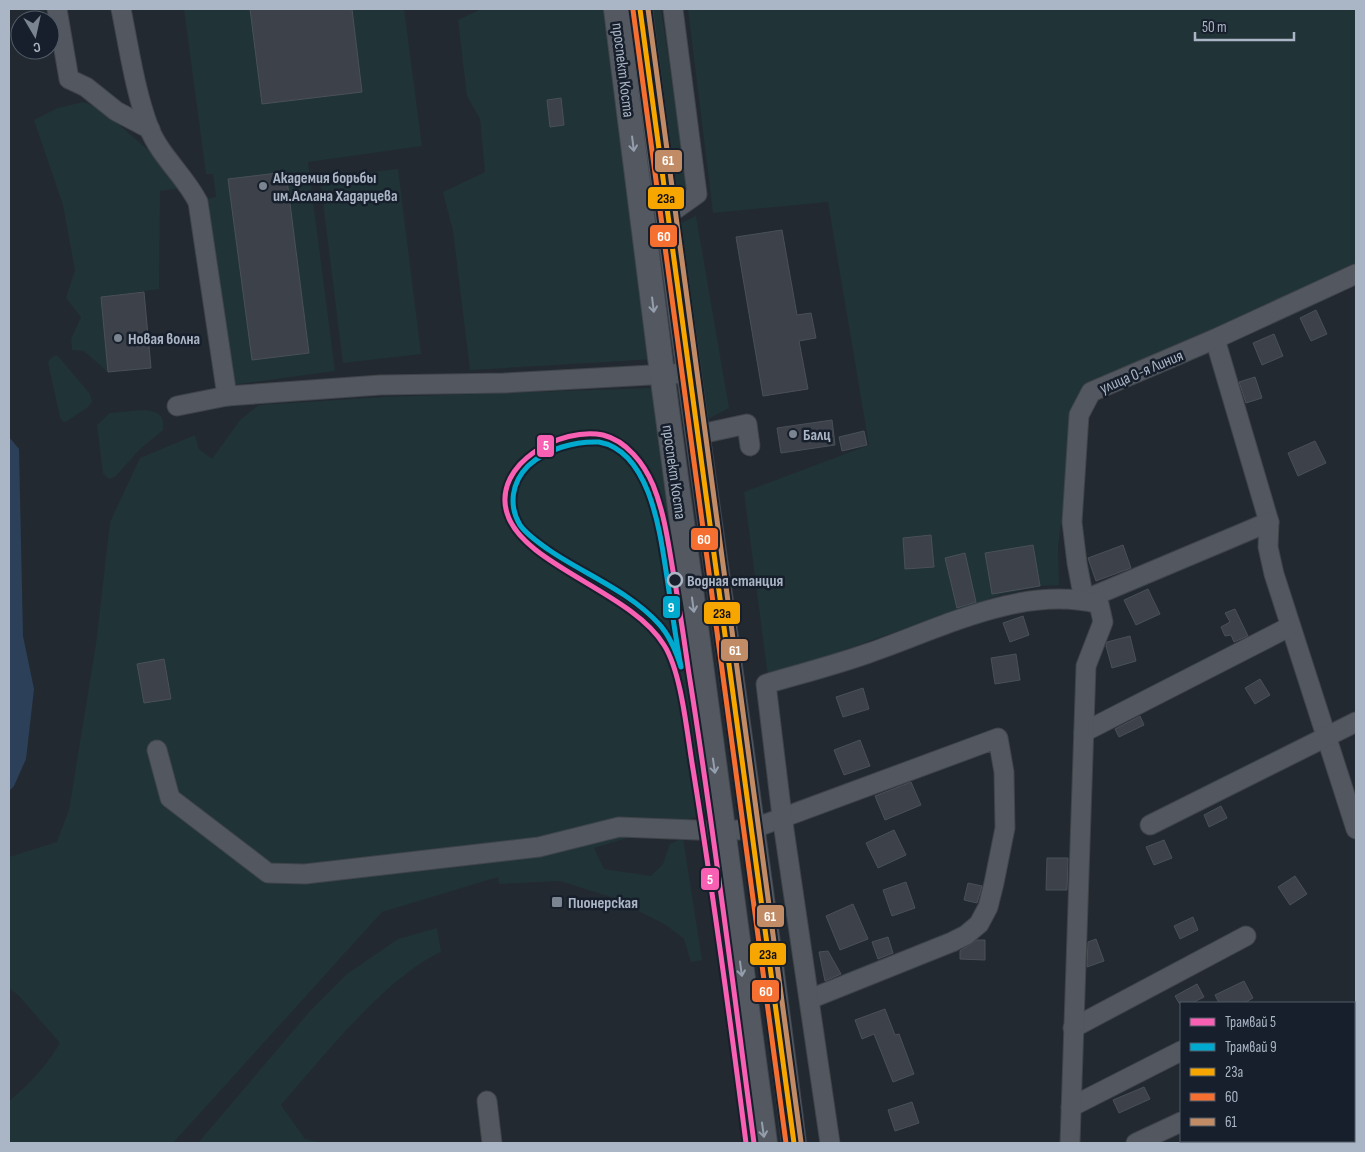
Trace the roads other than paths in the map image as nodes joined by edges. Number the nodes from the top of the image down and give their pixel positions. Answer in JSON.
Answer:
{"nodes":[{"id":1,"x":58,"y":9,"type":"edge"},
{"id":2,"x":121,"y":9,"type":"edge"},
{"id":3,"x":616,"y":9,"type":"edge"},
{"id":4,"x":640,"y":9,"type":"edge"},
{"id":5,"x":672,"y":9,"type":"edge"},
{"id":6,"x":150,"y":129,"type":"junction"},
{"id":7,"x":666,"y":216,"type":"junction"},
{"id":8,"x":1356,"y":276,"type":"edge"},
{"id":9,"x":1215,"y":339,"type":"junction"},
{"id":10,"x":688,"y":372,"type":"junction"},
{"id":11,"x":662,"y":373,"type":"junction"},
{"id":12,"x":227,"y":396,"type":"junction"},
{"id":13,"x":177,"y":406,"type":"dead end"},
{"id":14,"x":696,"y":434,"type":"junction"},
{"id":15,"x":750,"y":446,"type":"dead end"},
{"id":16,"x":1269,"y":522,"type":"junction"},
{"id":17,"x":1084,"y":600,"type":"junction"},
{"id":18,"x":1289,"y":627,"type":"junction"},
{"id":19,"x":1356,"y":722,"type":"edge"},
{"id":20,"x":1084,"y":732,"type":"junction"},
{"id":21,"x":1325,"y":736,"type":"junction"},
{"id":22,"x":157,"y":750,"type":"dead end"},
{"id":23,"x":782,"y":816,"type":"junction"},
{"id":24,"x":1150,"y":825,"type":"dead end"},
{"id":25,"x":752,"y":829,"type":"junction"},
{"id":26,"x":1356,"y":830,"type":"edge"},
{"id":27,"x":723,"y":831,"type":"junction"},
{"id":28,"x":1246,"y":936,"type":"dead end"},
{"id":29,"x":810,"y":999,"type":"junction"},
{"id":30,"x":1073,"y":1028,"type":"junction"},
{"id":31,"x":1180,"y":1052,"type":"edge"},
{"id":32,"x":487,"y":1101,"type":"dead end"},
{"id":33,"x":1071,"y":1107,"type":"junction"},
{"id":34,"x":1180,"y":1122,"type":"edge"},
{"id":35,"x":492,"y":1143,"type":"edge"},
{"id":36,"x":765,"y":1143,"type":"edge"},
{"id":37,"x":794,"y":1143,"type":"edge"},
{"id":38,"x":830,"y":1143,"type":"edge"},
{"id":39,"x":1070,"y":1143,"type":"edge"},
{"id":40,"x":1136,"y":1143,"type":"edge"}],
"edges":[{"from":1,"to":6,"type":"street"},
{"from":2,"to":6,"type":"street"},
{"from":3,"to":11,"type":"main road","name":"проспект Коста","one_way":true},
{"from":4,"to":7,"type":"main road","name":"проспект Коста"},
{"from":5,"to":7,"type":"street"},
{"from":6,"to":12,"type":"street"},
{"from":7,"to":10,"type":"main road","name":"проспект Коста"},
{"from":8,"to":9,"type":"street","name":"улица 0-я Линия"},
{"from":9,"to":16,"type":"street"},
{"from":9,"to":17,"type":"street","name":"улица 0-я Линия"},
{"from":10,"to":11,"type":"street"},
{"from":10,"to":14,"type":"main road","name":"проспект Коста"},
{"from":11,"to":12,"type":"street"},
{"from":11,"to":27,"type":"main road","name":"проспект Коста","one_way":true},
{"from":12,"to":13,"type":"street"},
{"from":14,"to":15,"type":"street"},
{"from":14,"to":25,"type":"main road","name":"проспект Коста"},
{"from":16,"to":17,"type":"street"},
{"from":16,"to":18,"type":"street"},
{"from":17,"to":20,"type":"street"},
{"from":17,"to":23,"type":"street"},
{"from":18,"to":20,"type":"street"},
{"from":18,"to":21,"type":"street"},
{"from":19,"to":21,"type":"street"},
{"from":20,"to":30,"type":"street"},
{"from":21,"to":24,"type":"street"},
{"from":21,"to":26,"type":"street"},
{"from":22,"to":27,"type":"street"},
{"from":23,"to":25,"type":"street"},
{"from":23,"to":29,"type":"street"},
{"from":23,"to":29,"type":"street"},
{"from":25,"to":27,"type":"street"},
{"from":25,"to":37,"type":"main road","name":"проспект Коста"},
{"from":27,"to":36,"type":"main road","name":"проспект Коста","one_way":true},
{"from":28,"to":30,"type":"street"},
{"from":29,"to":38,"type":"street"},
{"from":30,"to":33,"type":"street"},
{"from":31,"to":33,"type":"street"},
{"from":32,"to":35,"type":"street"},
{"from":33,"to":39,"type":"street"},
{"from":34,"to":40,"type":"street"}]}
